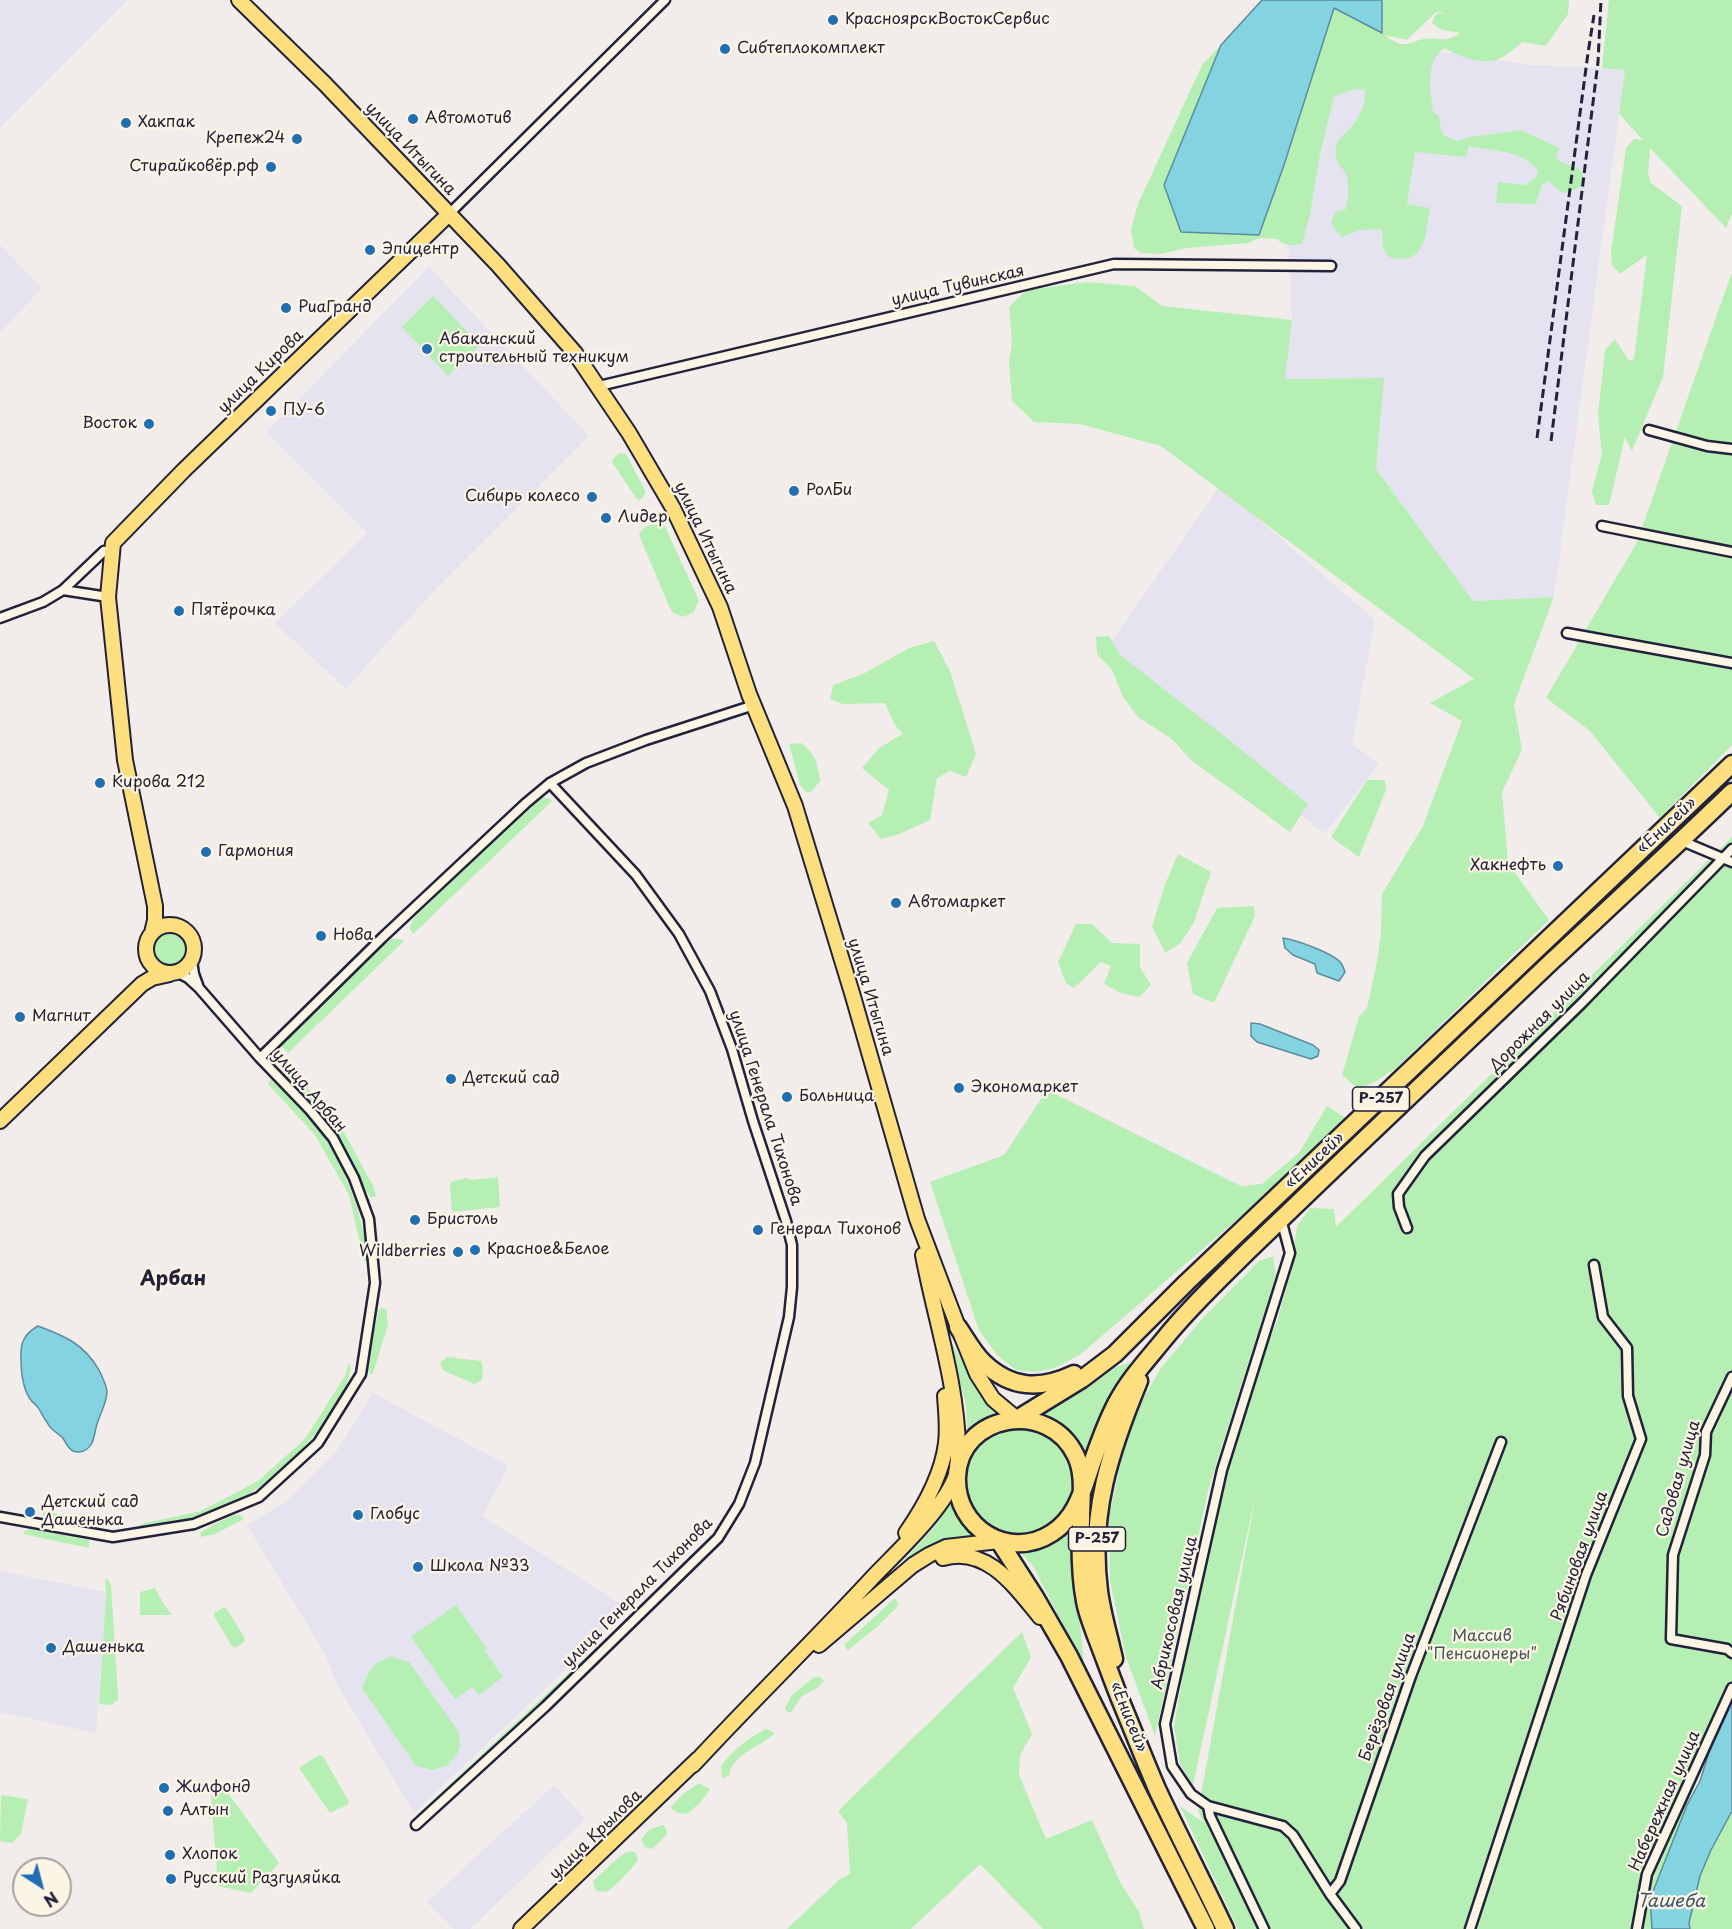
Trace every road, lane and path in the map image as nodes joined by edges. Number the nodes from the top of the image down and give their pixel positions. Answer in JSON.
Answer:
{"nodes":[{"id":1,"x":239,"y":0,"type":"edge"},
{"id":2,"x":665,"y":0,"type":"edge"},
{"id":3,"x":449,"y":214,"type":"junction"},
{"id":4,"x":1331,"y":266,"type":"dead end"},
{"id":5,"x":598,"y":386,"type":"junction"},
{"id":6,"x":1648,"y":430,"type":"dead end"},
{"id":7,"x":1732,"y":450,"type":"edge"},
{"id":8,"x":1602,"y":526,"type":"dead end"},
{"id":9,"x":108,"y":547,"type":"junction"},
{"id":10,"x":1732,"y":552,"type":"edge"},
{"id":11,"x":63,"y":590,"type":"junction"},
{"id":12,"x":108,"y":597,"type":"junction"},
{"id":13,"x":0,"y":618,"type":"edge"},
{"id":14,"x":1567,"y":633,"type":"dead end"},
{"id":15,"x":1732,"y":663,"type":"edge"},
{"id":16,"x":754,"y":705,"type":"junction"},
{"id":17,"x":1732,"y":764,"type":"edge"},
{"id":18,"x":550,"y":783,"type":"junction"},
{"id":19,"x":1732,"y":792,"type":"edge"},
{"id":20,"x":1682,"y":841,"type":"junction"},
{"id":21,"x":1732,"y":849,"type":"edge"},
{"id":22,"x":1728,"y":860,"type":"edge"},
{"id":23,"x":155,"y":906,"type":"junction"},
{"id":24,"x":173,"y":925,"type":"junction"},
{"id":25,"x":152,"y":933,"type":"junction"},
{"id":26,"x":148,"y":961,"type":"junction"},
{"id":27,"x":192,"y":961,"type":"junction"},
{"id":28,"x":174,"y":973,"type":"junction"},
{"id":29,"x":142,"y":984,"type":"junction"},
{"id":30,"x":199,"y":988,"type":"junction"},
{"id":31,"x":260,"y":1058,"type":"junction"},
{"id":32,"x":0,"y":1120,"type":"edge"},
{"id":33,"x":917,"y":1219,"type":"junction"},
{"id":34,"x":1281,"y":1219,"type":"junction"},
{"id":35,"x":1407,"y":1228,"type":"dead end"},
{"id":36,"x":1594,"y":1265,"type":"dead end"},
{"id":37,"x":1175,"y":1325,"type":"junction"},
{"id":38,"x":958,"y":1328,"type":"junction"},
{"id":39,"x":941,"y":1337,"type":"junction"},
{"id":40,"x":1115,"y":1354,"type":"junction"},
{"id":41,"x":1732,"y":1377,"type":"edge"},
{"id":42,"x":1017,"y":1419,"type":"junction"},
{"id":43,"x":1501,"y":1442,"type":"dead end"},
{"id":44,"x":956,"y":1474,"type":"junction"},
{"id":45,"x":1082,"y":1492,"type":"junction"},
{"id":46,"x":0,"y":1517,"type":"edge"},
{"id":47,"x":999,"y":1541,"type":"junction"},
{"id":48,"x":873,"y":1578,"type":"junction"},
{"id":49,"x":876,"y":1596,"type":"junction"},
{"id":50,"x":1059,"y":1638,"type":"junction"},
{"id":51,"x":1732,"y":1653,"type":"edge"},
{"id":52,"x":1732,"y":1688,"type":"edge"},
{"id":53,"x":1147,"y":1764,"type":"junction"},
{"id":54,"x":693,"y":1765,"type":"junction"},
{"id":55,"x":1208,"y":1806,"type":"junction"},
{"id":56,"x":416,"y":1825,"type":"dead end"},
{"id":57,"x":1330,"y":1894,"type":"junction"},
{"id":58,"x":521,"y":1929,"type":"edge"},
{"id":59,"x":1206,"y":1929,"type":"edge"},
{"id":60,"x":1225,"y":1929,"type":"edge"},
{"id":61,"x":1264,"y":1929,"type":"edge"},
{"id":62,"x":1356,"y":1929,"type":"edge"},
{"id":63,"x":1470,"y":1929,"type":"edge"},
{"id":64,"x":1637,"y":1929,"type":"edge"}],
"edges":[{"from":1,"to":3,"type":"main road","name":"улица Итыгина"},
{"from":2,"to":3,"type":"street","name":"улица Кирова"},
{"from":3,"to":5,"type":"main road","name":"улица Итыгина"},
{"from":3,"to":9,"type":"main road","name":"улица Кирова"},
{"from":4,"to":5,"type":"street","name":"улица Тувинская"},
{"from":5,"to":16,"type":"main road","name":"улица Итыгина"},
{"from":6,"to":7,"type":"street"},
{"from":8,"to":10,"type":"street"},
{"from":9,"to":11,"type":"street"},
{"from":9,"to":12,"type":"main road"},
{"from":11,"to":12,"type":"street"},
{"from":11,"to":13,"type":"street"},
{"from":12,"to":23,"type":"main road"},
{"from":14,"to":15,"type":"street"},
{"from":16,"to":18,"type":"street"},
{"from":16,"to":33,"type":"main road","name":"улица Итыгина"},
{"from":17,"to":40,"type":"highway","name":"«Енисей»","number":"Р-257"},
{"from":18,"to":31,"type":"street"},
{"from":18,"to":56,"type":"street","name":"улица Генерала Тихонова"},
{"from":19,"to":20,"type":"highway","name":"«Енисей»","number":"Р-257"},
{"from":20,"to":22,"type":"street"},
{"from":20,"to":34,"type":"highway","name":"«Енисей»","number":"Р-257"},
{"from":21,"to":22,"type":"street","name":"Дорожная улица"},
{"from":22,"to":35,"type":"street","name":"Дорожная улица"},
{"from":23,"to":24,"type":"main road"},
{"from":23,"to":25,"type":"main road"},
{"from":24,"to":25,"type":"main road"},
{"from":24,"to":27,"type":"main road"},
{"from":25,"to":26,"type":"main road"},
{"from":26,"to":28,"type":"main road"},
{"from":26,"to":29,"type":"main road"},
{"from":27,"to":28,"type":"main road"},
{"from":27,"to":30,"type":"street"},
{"from":28,"to":29,"type":"main road"},
{"from":28,"to":30,"type":"street"},
{"from":29,"to":32,"type":"main road"},
{"from":30,"to":31,"type":"street","name":"улица Арбан"},
{"from":31,"to":46,"type":"street","name":"улица Арбан"},
{"from":33,"to":38,"type":"main road","name":"улица Итыгина"},
{"from":33,"to":39,"type":"main road","name":"улица Итыгина"},
{"from":34,"to":37,"type":"highway","name":"«Енисей»","number":"Р-257"},
{"from":34,"to":55,"type":"street","name":"Абрикосовая улица"},
{"from":36,"to":63,"type":"street","name":"Рябиновая улица"},
{"from":37,"to":45,"type":"highway","number":"Р-257"},
{"from":37,"to":53,"type":"highway","number":"Р-257"},
{"from":38,"to":40,"type":"highway"},
{"from":38,"to":42,"type":"main road","name":"улица Итыгина"},
{"from":39,"to":44,"type":"main road","name":"улица Итыгина"},
{"from":39,"to":48,"type":"main road"},
{"from":40,"to":42,"type":"highway","name":"«Енисей»","number":"Р-257"},
{"from":41,"to":51,"type":"street","name":"Садовая улица"},
{"from":42,"to":44,"type":"highway","name":"«Енисей»","number":"Р-257"},
{"from":42,"to":45,"type":"highway","name":"«Енисей»","number":"Р-257"},
{"from":43,"to":57,"type":"street","name":"Берёзовая улица"},
{"from":44,"to":47,"type":"highway","name":"«Енисей»"},
{"from":44,"to":48,"type":"main road"},
{"from":45,"to":47,"type":"highway","number":"Р-257"},
{"from":45,"to":53,"type":"highway","name":"«Енисей»","number":"Р-257"},
{"from":47,"to":49,"type":"main road"},
{"from":47,"to":50,"type":"highway","name":"«Енисей»"},
{"from":48,"to":54,"type":"main road"},
{"from":49,"to":50,"type":"main road"},
{"from":49,"to":54,"type":"main road"},
{"from":50,"to":59,"type":"highway","name":"«Енисей»"},
{"from":52,"to":64,"type":"street","name":"Набережная улица"},
{"from":53,"to":60,"type":"highway","name":"«Енисей»","number":"Р-257"},
{"from":54,"to":58,"type":"main road","name":"улица Крылова"},
{"from":55,"to":57,"type":"street","name":"Абрикосовая улица"},
{"from":55,"to":61,"type":"street"},
{"from":57,"to":62,"type":"street","name":"Абрикосовая улица"}]}
